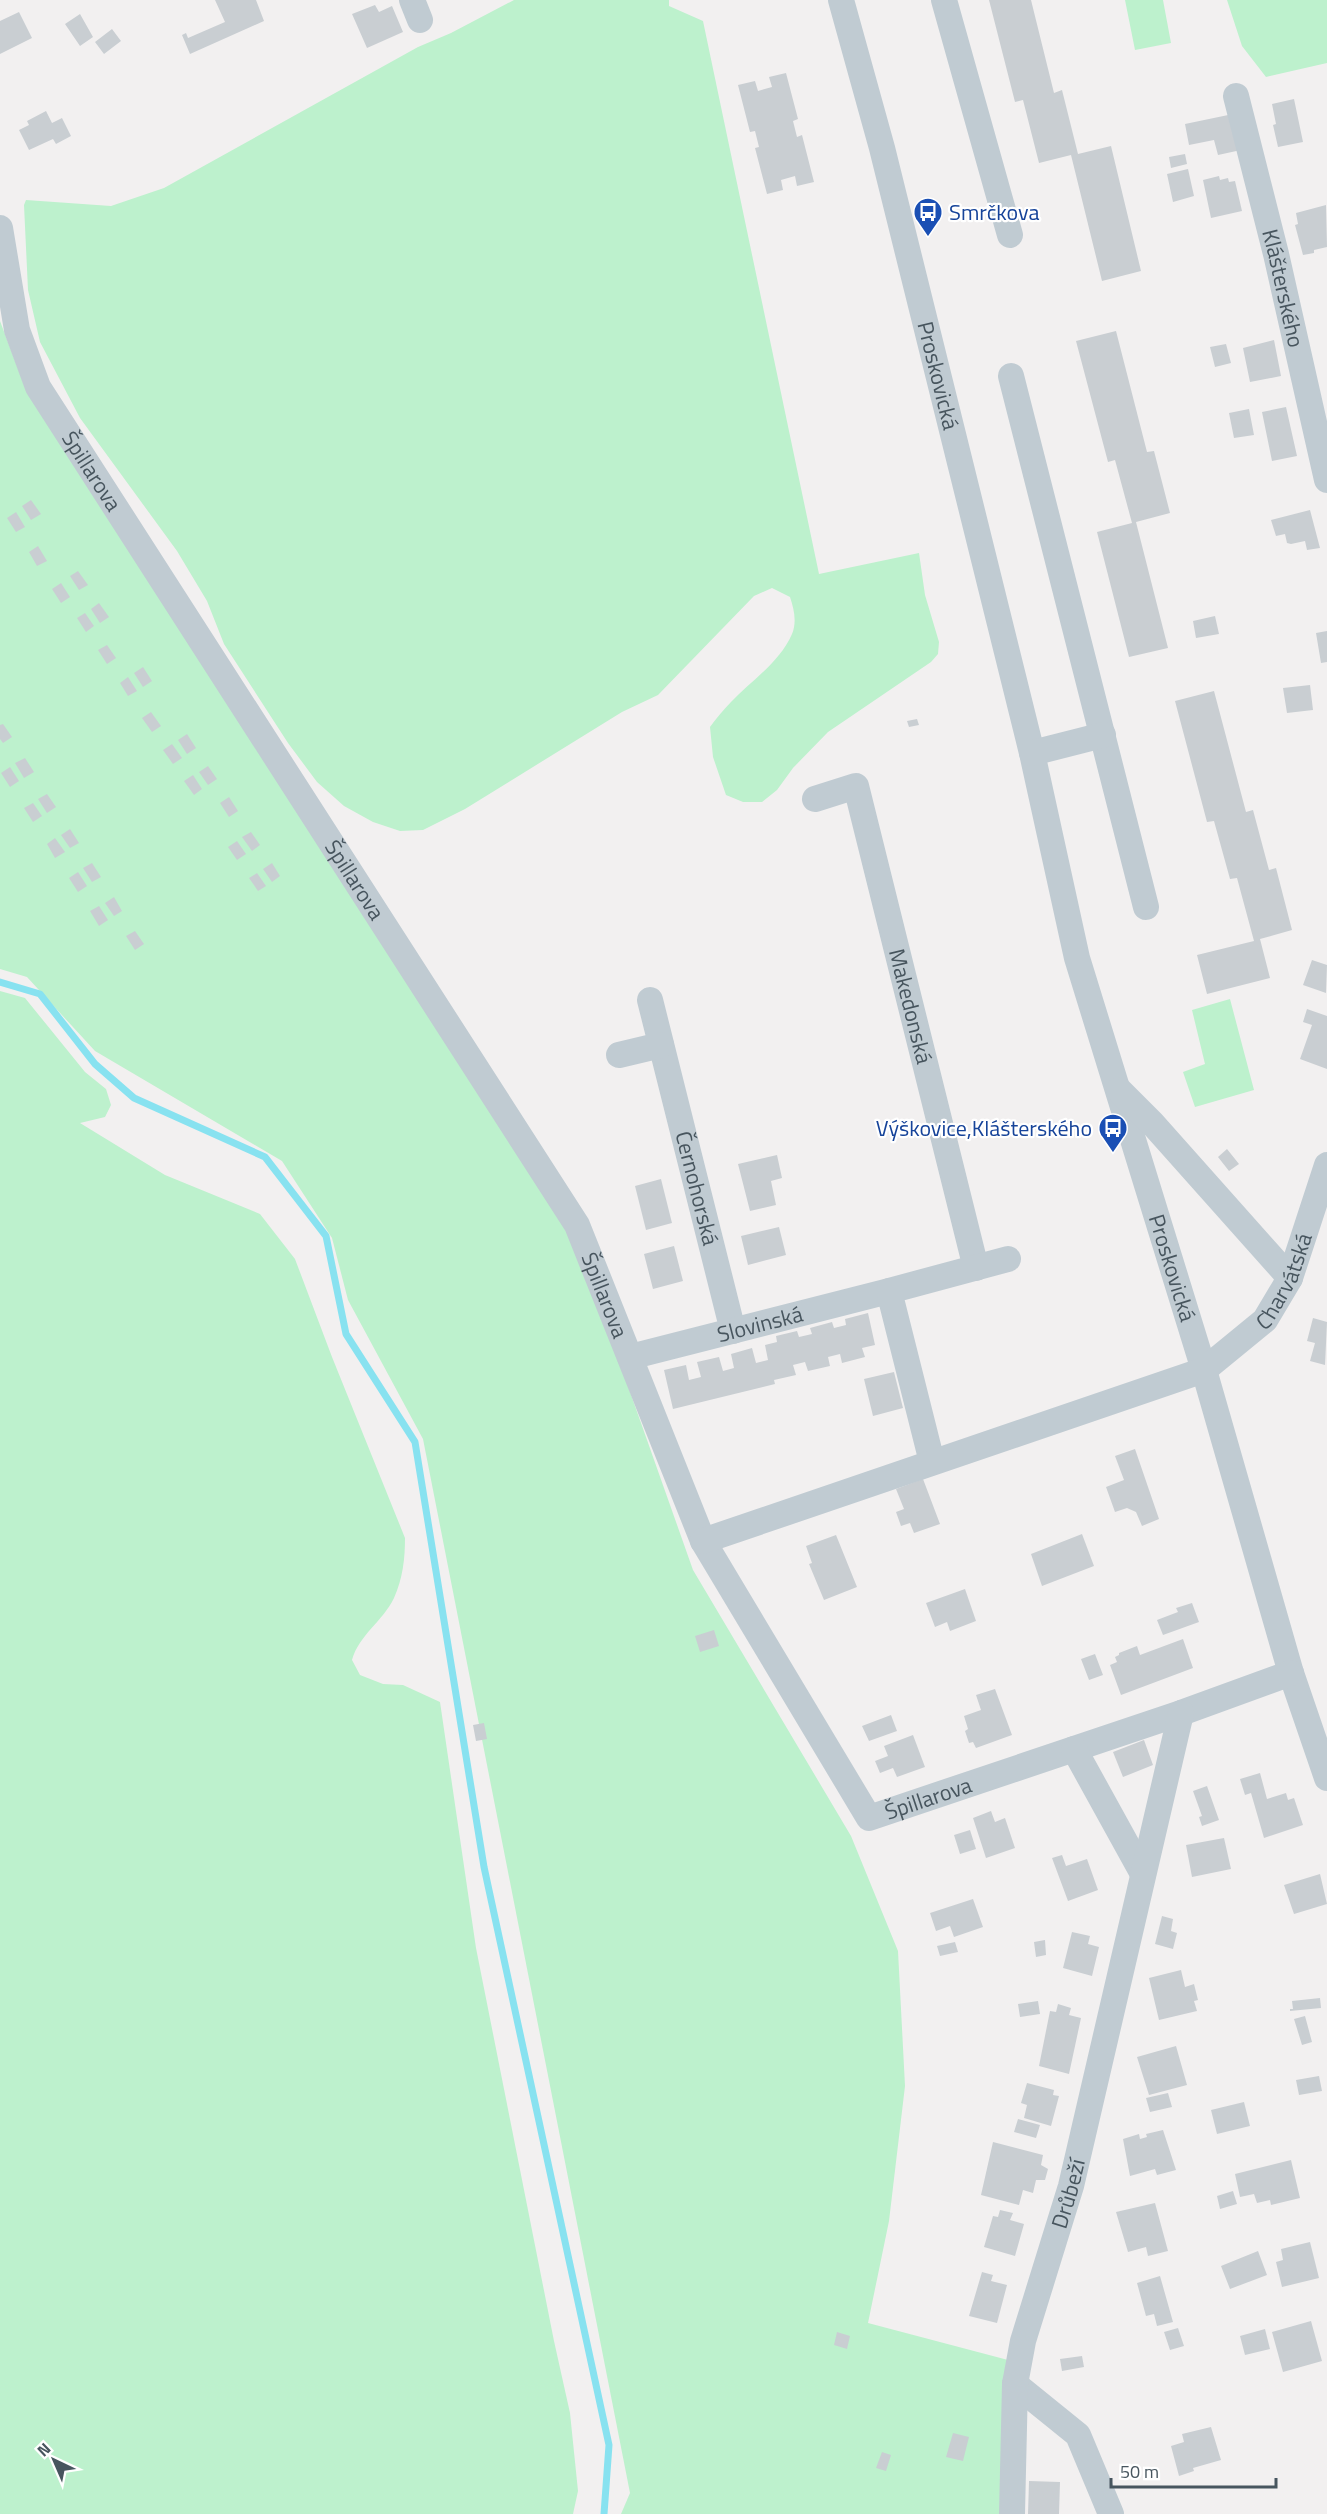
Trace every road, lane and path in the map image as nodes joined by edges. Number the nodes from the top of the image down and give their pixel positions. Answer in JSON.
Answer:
{"nodes":[{"id":1,"x":841,"y":0,"type":"edge"},
{"id":2,"x":944,"y":0,"type":"edge"},
{"id":3,"x":1236,"y":96,"type":"dead end"},
{"id":4,"x":0,"y":228,"type":"edge"},
{"id":5,"x":1010,"y":235,"type":"dead end"},
{"id":6,"x":1011,"y":376,"type":"dead end"},
{"id":7,"x":1327,"y":480,"type":"edge"},
{"id":8,"x":1103,"y":735,"type":"junction"},
{"id":9,"x":1032,"y":753,"type":"junction"},
{"id":10,"x":815,"y":799,"type":"dead end"},
{"id":11,"x":1146,"y":907,"type":"dead end"},
{"id":12,"x":650,"y":1000,"type":"dead end"},
{"id":13,"x":661,"y":1045,"type":"junction"},
{"id":14,"x":619,"y":1054,"type":"dead end"},
{"id":15,"x":1117,"y":1089,"type":"junction"},
{"id":16,"x":1327,"y":1165,"type":"edge"},
{"id":17,"x":1008,"y":1259,"type":"dead end"},
{"id":18,"x":976,"y":1268,"type":"junction"},
{"id":19,"x":1290,"y":1278,"type":"junction"},
{"id":20,"x":889,"y":1291,"type":"junction"},
{"id":21,"x":733,"y":1330,"type":"junction"},
{"id":22,"x":630,"y":1357,"type":"junction"},
{"id":23,"x":1204,"y":1370,"type":"junction"},
{"id":24,"x":932,"y":1462,"type":"junction"},
{"id":25,"x":703,"y":1541,"type":"junction"},
{"id":26,"x":1291,"y":1672,"type":"junction"},
{"id":27,"x":1181,"y":1713,"type":"junction"},
{"id":28,"x":1074,"y":1749,"type":"junction"},
{"id":29,"x":1327,"y":1778,"type":"edge"},
{"id":30,"x":1143,"y":1874,"type":"junction"},
{"id":31,"x":1015,"y":2384,"type":"junction"},
{"id":32,"x":1012,"y":2514,"type":"edge"},
{"id":33,"x":1112,"y":2514,"type":"edge"}],
"edges":[{"from":1,"to":9,"type":"street","name":"Proskovická"},
{"from":2,"to":5,"type":"street"},
{"from":3,"to":7,"type":"street","name":"Klášterského"},
{"from":4,"to":22,"type":"street","name":"Špillarova"},
{"from":6,"to":8,"type":"street"},
{"from":8,"to":9,"type":"street"},
{"from":8,"to":11,"type":"street"},
{"from":9,"to":15,"type":"street","name":"Proskovická"},
{"from":10,"to":18,"type":"street","name":"Makedonská"},
{"from":12,"to":13,"type":"street","name":"Černohorská"},
{"from":13,"to":14,"type":"street"},
{"from":13,"to":21,"type":"street","name":"Černohorská"},
{"from":15,"to":19,"type":"street"},
{"from":15,"to":23,"type":"street","name":"Proskovická"},
{"from":16,"to":19,"type":"street","name":"Charvátská"},
{"from":17,"to":18,"type":"street","name":"Slovinská"},
{"from":18,"to":20,"type":"street","name":"Slovinská"},
{"from":19,"to":23,"type":"street","name":"Charvátská"},
{"from":20,"to":21,"type":"street","name":"Slovinská"},
{"from":20,"to":24,"type":"street"},
{"from":21,"to":22,"type":"street","name":"Slovinská"},
{"from":22,"to":25,"type":"street","name":"Špillarova"},
{"from":23,"to":24,"type":"street"},
{"from":23,"to":26,"type":"street","name":"Proskovická"},
{"from":24,"to":25,"type":"street"},
{"from":25,"to":28,"type":"street","name":"Špillarova"},
{"from":26,"to":27,"type":"street","name":"Špillarova"},
{"from":26,"to":29,"type":"street","name":"Proskovická"},
{"from":27,"to":28,"type":"street","name":"Špillarova"},
{"from":27,"to":30,"type":"street","name":"Drůbeží"},
{"from":28,"to":30,"type":"street"},
{"from":30,"to":31,"type":"street","name":"Drůbeží"},
{"from":31,"to":32,"type":"street","name":"Drůbeží"},
{"from":31,"to":33,"type":"street"}]}
